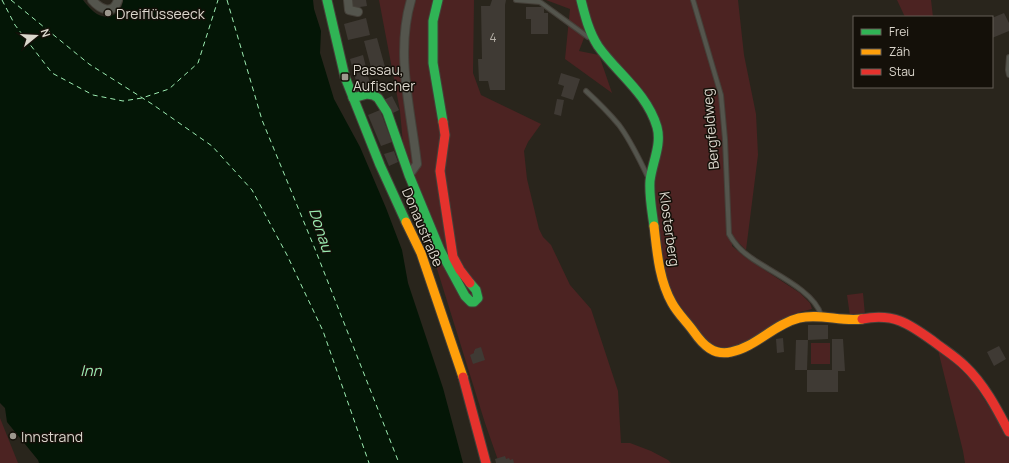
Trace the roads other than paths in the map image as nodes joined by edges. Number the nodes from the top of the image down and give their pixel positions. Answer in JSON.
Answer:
{"nodes":[{"id":1,"x":92,"y":0,"type":"edge"},
{"id":2,"x":118,"y":0,"type":"edge"},
{"id":3,"x":348,"y":0,"type":"edge"},
{"id":4,"x":411,"y":0,"type":"edge"},
{"id":5,"x":438,"y":0,"type":"edge"},
{"id":6,"x":516,"y":0,"type":"edge"},
{"id":7,"x":581,"y":0,"type":"edge"},
{"id":8,"x":693,"y":0,"type":"edge"},
{"id":9,"x":327,"y":2,"type":"edge"},
{"id":10,"x":358,"y":12,"type":"dead end"},
{"id":11,"x":595,"y":42,"type":"junction"},
{"id":12,"x":1009,"y":58,"type":"edge"},
{"id":13,"x":1009,"y":76,"type":"edge"},
{"id":14,"x":586,"y":91,"type":"dead end"},
{"id":15,"x":353,"y":98,"type":"junction"},
{"id":16,"x":409,"y":175,"type":"junction"},
{"id":17,"x":650,"y":181,"type":"junction"},
{"id":18,"x":821,"y":316,"type":"junction"},
{"id":19,"x":1009,"y":432,"type":"edge"},
{"id":20,"x":486,"y":463,"type":"edge"}],
"edges":[{"from":1,"to":2,"type":"street"},
{"from":3,"to":10,"type":"street"},
{"from":4,"to":16,"type":"street"},
{"from":5,"to":16,"type":"street"},
{"from":6,"to":11,"type":"lane"},
{"from":7,"to":11,"type":"street","name":"Klosterberg"},
{"from":8,"to":18,"type":"lane","name":"Bergfeldweg"},
{"from":9,"to":15,"type":"street","name":"Donaustraße"},
{"from":11,"to":17,"type":"street","name":"Klosterberg"},
{"from":12,"to":13,"type":"lane"},
{"from":14,"to":17,"type":"lane"},
{"from":15,"to":16,"type":"street"},
{"from":15,"to":20,"type":"street","name":"Donaustraße"},
{"from":17,"to":18,"type":"street","name":"Klosterberg"},
{"from":18,"to":19,"type":"street","name":"Klosterberg"}]}
